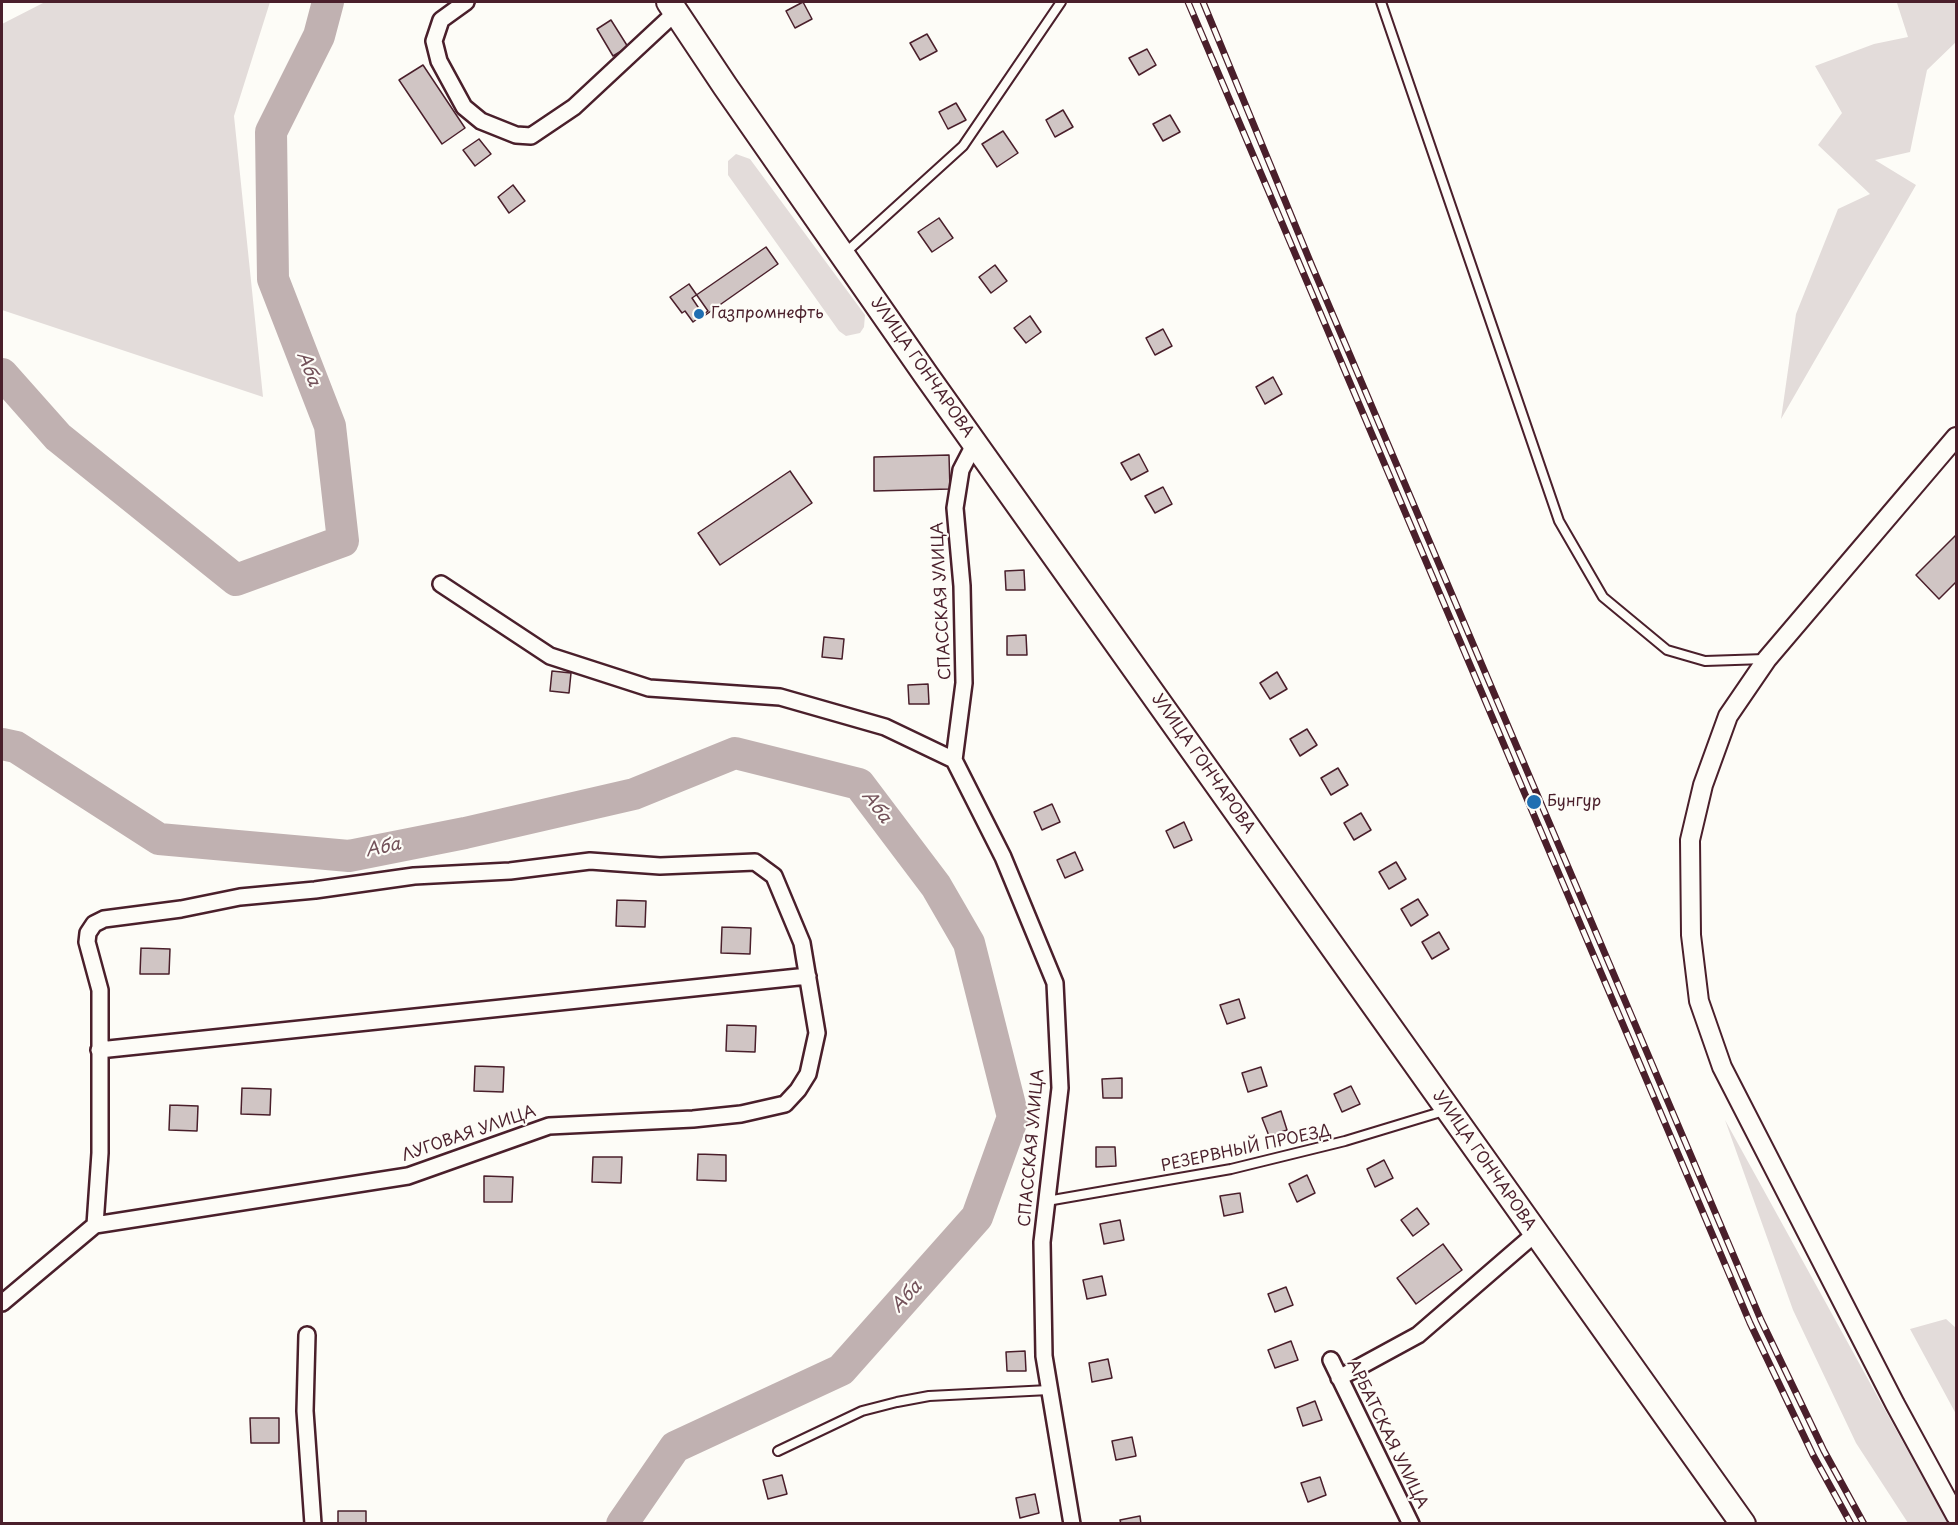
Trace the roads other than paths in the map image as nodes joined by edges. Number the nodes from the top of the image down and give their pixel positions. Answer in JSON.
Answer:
{"nodes":[{"id":1,"x":466,"y":2,"type":"edge"},
{"id":2,"x":1060,"y":2,"type":"edge"},
{"id":3,"x":1381,"y":2,"type":"edge"},
{"id":4,"x":672,"y":7,"type":"edge"},
{"id":5,"x":843,"y":255,"type":"junction"},
{"id":6,"x":1956,"y":437,"type":"edge"},
{"id":7,"x":975,"y":443,"type":"junction"},
{"id":8,"x":441,"y":584,"type":"dead end"},
{"id":9,"x":1767,"y":659,"type":"junction"},
{"id":10,"x":954,"y":760,"type":"junction"},
{"id":11,"x":808,"y":976,"type":"junction"},
{"id":12,"x":99,"y":1050,"type":"junction"},
{"id":13,"x":1448,"y":1110,"type":"junction"},
{"id":14,"x":1046,"y":1201,"type":"junction"},
{"id":15,"x":95,"y":1225,"type":"junction"},
{"id":16,"x":1536,"y":1233,"type":"junction"},
{"id":17,"x":2,"y":1303,"type":"edge"},
{"id":18,"x":307,"y":1335,"type":"dead end"},
{"id":19,"x":1330,"y":1360,"type":"dead end"},
{"id":20,"x":1339,"y":1378,"type":"junction"},
{"id":21,"x":1049,"y":1390,"type":"junction"},
{"id":22,"x":778,"y":1451,"type":"dead end"},
{"id":23,"x":1956,"y":1516,"type":"edge"},
{"id":24,"x":313,"y":1524,"type":"edge"},
{"id":25,"x":1072,"y":1524,"type":"edge"},
{"id":26,"x":1411,"y":1524,"type":"edge"},
{"id":27,"x":1743,"y":1524,"type":"edge"}],
"edges":[{"from":1,"to":4,"type":"street"},
{"from":2,"to":5,"type":"lane"},
{"from":3,"to":9,"type":"lane"},
{"from":4,"to":5,"type":"main road","name":"УЛИЦА ГОНЧАРОВА"},
{"from":5,"to":7,"type":"main road","name":"УЛИЦА ГОНЧАРОВА"},
{"from":6,"to":9,"type":"street"},
{"from":7,"to":10,"type":"street","name":"СПАССКАЯ УЛИЦА"},
{"from":7,"to":13,"type":"main road","name":"УЛИЦА ГОНЧАРОВА"},
{"from":8,"to":10,"type":"street"},
{"from":9,"to":23,"type":"street"},
{"from":10,"to":14,"type":"street","name":"СПАССКАЯ УЛИЦА"},
{"from":11,"to":12,"type":"street"},
{"from":11,"to":12,"type":"street","name":"ЛУГОВАЯ УЛИЦА"},
{"from":11,"to":15,"type":"street","name":"ЛУГОВАЯ УЛИЦА"},
{"from":12,"to":15,"type":"street","name":"ЛУГОВАЯ УЛИЦА"},
{"from":13,"to":14,"type":"lane","name":"РЕЗЕРВНЫЙ ПРОЕЗД"},
{"from":13,"to":16,"type":"main road","name":"УЛИЦА ГОНЧАРОВА"},
{"from":14,"to":21,"type":"street","name":"СПАССКАЯ УЛИЦА"},
{"from":15,"to":17,"type":"street"},
{"from":16,"to":20,"type":"street"},
{"from":16,"to":27,"type":"main road","name":"УЛИЦА ГОНЧАРОВА"},
{"from":18,"to":24,"type":"street"},
{"from":19,"to":20,"type":"street","name":"АРБАТСКАЯ УЛИЦА"},
{"from":20,"to":26,"type":"street","name":"АРБАТСКАЯ УЛИЦА"},
{"from":21,"to":22,"type":"lane"},
{"from":21,"to":25,"type":"street","name":"СПАССКАЯ УЛИЦА"}]}
